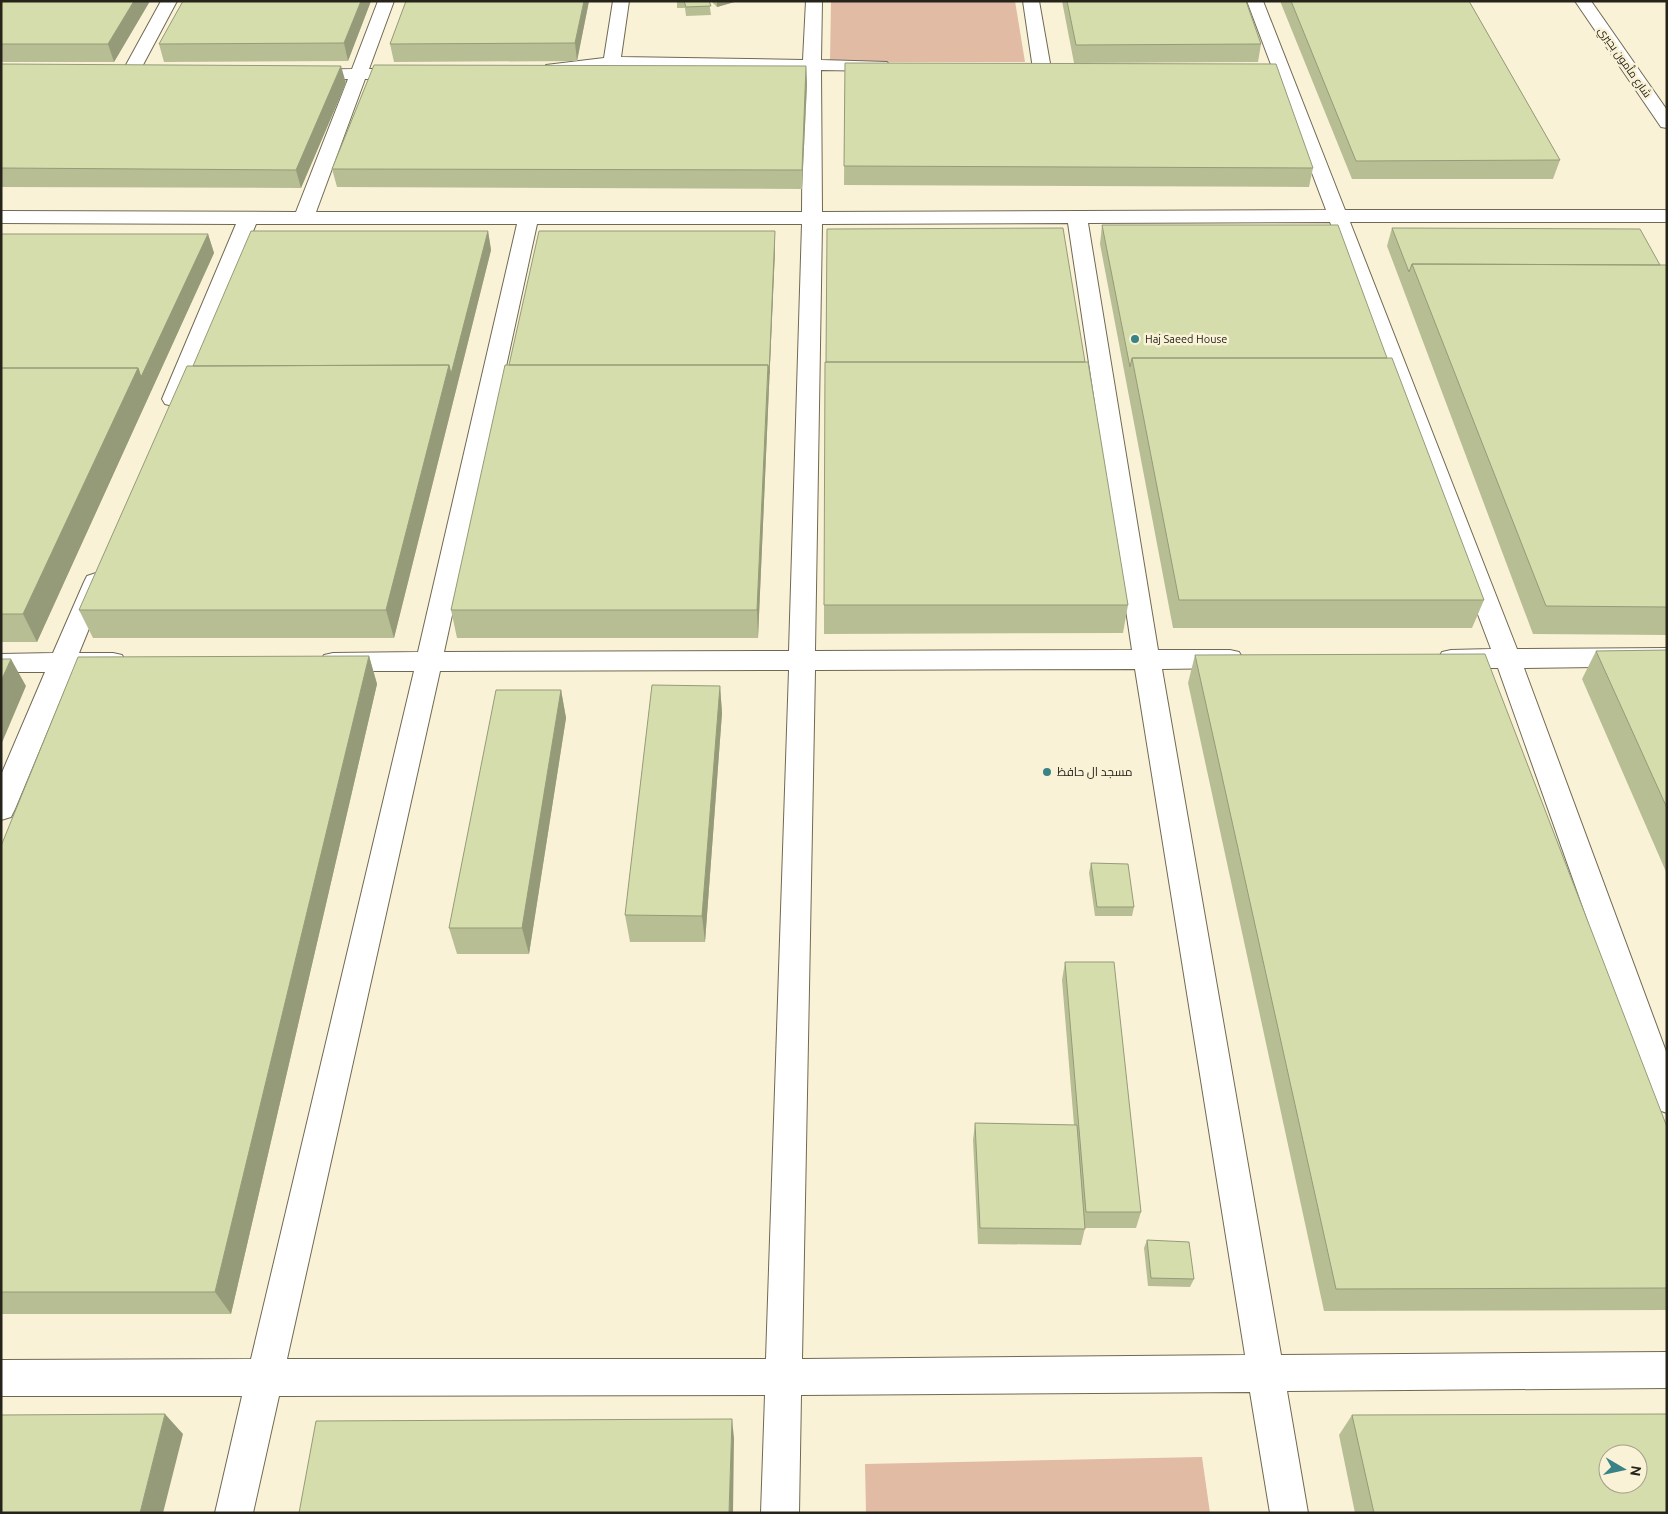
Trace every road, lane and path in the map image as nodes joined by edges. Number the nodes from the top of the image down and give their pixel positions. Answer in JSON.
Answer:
{"nodes":[{"id":1,"x":169,"y":1,"type":"edge"},
{"id":2,"x":386,"y":1,"type":"edge"},
{"id":3,"x":621,"y":1,"type":"edge"},
{"id":4,"x":814,"y":1,"type":"edge"},
{"id":5,"x":1031,"y":1,"type":"edge"},
{"id":6,"x":1255,"y":1,"type":"edge"},
{"id":7,"x":1583,"y":1,"type":"edge"},
{"id":8,"x":612,"y":62,"type":"junction"},
{"id":9,"x":812,"y":64,"type":"junction"},
{"id":10,"x":898,"y":66,"type":"edge"},
{"id":11,"x":533,"y":69,"type":"edge"},
{"id":12,"x":1023,"y":69,"type":"edge"},
{"id":13,"x":1042,"y":70,"type":"junction"},
{"id":14,"x":1061,"y":70,"type":"edge"},
{"id":15,"x":426,"y":73,"type":"edge"},
{"id":16,"x":110,"y":74,"type":"edge"},
{"id":17,"x":130,"y":74,"type":"junction"},
{"id":18,"x":150,"y":74,"type":"edge"},
{"id":19,"x":289,"y":74,"type":"edge"},
{"id":20,"x":358,"y":75,"type":"junction"},
{"id":21,"x":1667,"y":123,"type":"edge"},
{"id":22,"x":1336,"y":215,"type":"junction"},
{"id":23,"x":1077,"y":216,"type":"junction"},
{"id":24,"x":1667,"y":216,"type":"edge"},
{"id":25,"x":1,"y":217,"type":"edge"},
{"id":26,"x":812,"y":217,"type":"junction"},
{"id":27,"x":304,"y":218,"type":"junction"},
{"id":28,"x":248,"y":219,"type":"junction"},
{"id":29,"x":528,"y":219,"type":"junction"},
{"id":30,"x":165,"y":418,"type":"edge"},
{"id":31,"x":104,"y":563,"type":"edge"},
{"id":32,"x":1667,"y":657,"type":"edge"},
{"id":33,"x":1254,"y":659,"type":"edge"},
{"id":34,"x":1430,"y":659,"type":"edge"},
{"id":35,"x":1508,"y":659,"type":"junction"},
{"id":36,"x":802,"y":660,"type":"junction"},
{"id":37,"x":1147,"y":660,"type":"junction"},
{"id":38,"x":429,"y":661,"type":"junction"},
{"id":39,"x":62,"y":662,"type":"junction"},
{"id":40,"x":141,"y":662,"type":"edge"},
{"id":41,"x":310,"y":662,"type":"edge"},
{"id":42,"x":1,"y":663,"type":"edge"},
{"id":43,"x":1,"y":809,"type":"edge"},
{"id":44,"x":1667,"y":1099,"type":"edge"},
{"id":45,"x":1667,"y":1370,"type":"edge"},
{"id":46,"x":1265,"y":1374,"type":"junction"},
{"id":47,"x":264,"y":1377,"type":"junction"},
{"id":48,"x":783,"y":1377,"type":"junction"},
{"id":49,"x":1,"y":1378,"type":"edge"},
{"id":50,"x":234,"y":1513,"type":"edge"},
{"id":51,"x":780,"y":1513,"type":"edge"},
{"id":52,"x":1289,"y":1513,"type":"edge"}],
"edges":[{"from":1,"to":17,"type":"street"},
{"from":2,"to":20,"type":"street"},
{"from":3,"to":8,"type":"street"},
{"from":4,"to":9,"type":"street"},
{"from":5,"to":13,"type":"street"},
{"from":6,"to":22,"type":"street"},
{"from":7,"to":21,"type":"street","name":"شارع مأمون بحيري"},
{"from":8,"to":9,"type":"street"},
{"from":8,"to":11,"type":"street"},
{"from":9,"to":10,"type":"street"},
{"from":9,"to":26,"type":"street"},
{"from":12,"to":13,"type":"street"},
{"from":13,"to":14,"type":"street"},
{"from":15,"to":20,"type":"street"},
{"from":16,"to":17,"type":"street"},
{"from":17,"to":18,"type":"street"},
{"from":19,"to":20,"type":"street"},
{"from":20,"to":27,"type":"street"},
{"from":22,"to":23,"type":"street"},
{"from":22,"to":24,"type":"street"},
{"from":22,"to":35,"type":"street"},
{"from":23,"to":26,"type":"street"},
{"from":23,"to":37,"type":"street"},
{"from":25,"to":28,"type":"street"},
{"from":26,"to":29,"type":"street"},
{"from":26,"to":36,"type":"street"},
{"from":27,"to":28,"type":"street"},
{"from":27,"to":29,"type":"street"},
{"from":28,"to":30,"type":"street"},
{"from":29,"to":38,"type":"street"},
{"from":31,"to":39,"type":"street"},
{"from":32,"to":35,"type":"street"},
{"from":33,"to":37,"type":"street"},
{"from":34,"to":35,"type":"street"},
{"from":35,"to":44,"type":"street"},
{"from":36,"to":37,"type":"street"},
{"from":36,"to":38,"type":"street"},
{"from":36,"to":48,"type":"street"},
{"from":37,"to":46,"type":"street"},
{"from":38,"to":41,"type":"street"},
{"from":38,"to":47,"type":"street"},
{"from":39,"to":40,"type":"street"},
{"from":39,"to":42,"type":"street"},
{"from":39,"to":43,"type":"street"},
{"from":45,"to":46,"type":"street"},
{"from":46,"to":48,"type":"street"},
{"from":46,"to":52,"type":"street"},
{"from":47,"to":48,"type":"street"},
{"from":47,"to":49,"type":"street"},
{"from":47,"to":50,"type":"street"},
{"from":48,"to":51,"type":"street"}]}
